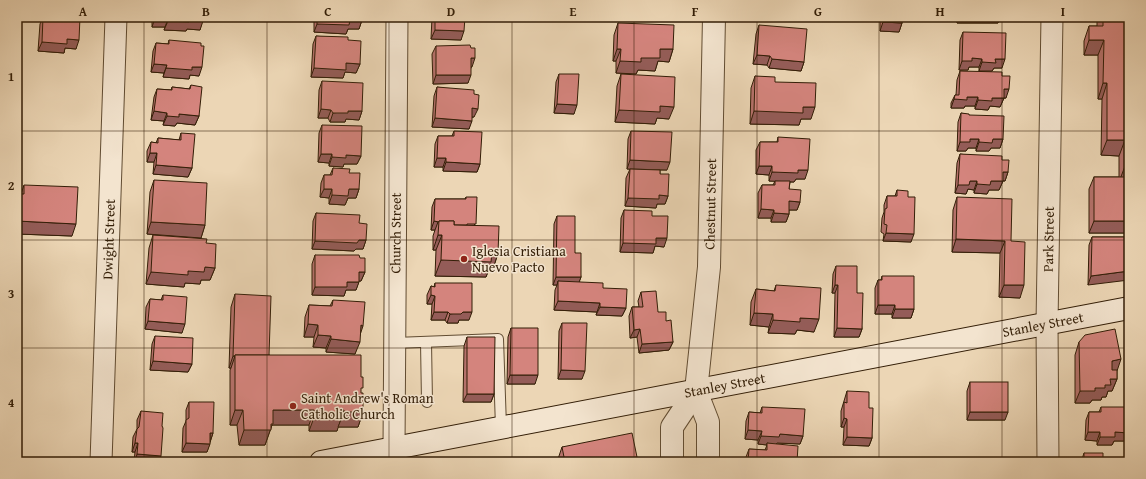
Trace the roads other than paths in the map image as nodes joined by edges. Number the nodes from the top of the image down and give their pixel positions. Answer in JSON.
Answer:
{"nodes":[{"id":1,"x":116,"y":17,"type":"edge"},
{"id":2,"x":397,"y":17,"type":"edge"},
{"id":3,"x":714,"y":17,"type":"edge"},
{"id":4,"x":1052,"y":17,"type":"edge"},
{"id":5,"x":1129,"y":308,"type":"edge"},
{"id":6,"x":1047,"y":324,"type":"junction"},
{"id":7,"x":426,"y":342,"type":"junction"},
{"id":8,"x":394,"y":343,"type":"junction"},
{"id":9,"x":696,"y":391,"type":"junction"},
{"id":10,"x":427,"y":402,"type":"dead end"},
{"id":11,"x":501,"y":427,"type":"junction"},
{"id":12,"x":394,"y":448,"type":"junction"},
{"id":13,"x":101,"y":462,"type":"edge"},
{"id":14,"x":321,"y":462,"type":"edge"},
{"id":15,"x":672,"y":462,"type":"edge"},
{"id":16,"x":708,"y":462,"type":"edge"},
{"id":17,"x":1048,"y":462,"type":"edge"}],
"edges":[{"from":1,"to":13,"type":"street","name":"Dwight Street"},
{"from":2,"to":8,"type":"street","name":"Church Street"},
{"from":3,"to":9,"type":"main road","name":"Chestnut Street"},
{"from":4,"to":6,"type":"street","name":"Park Street"},
{"from":5,"to":6,"type":"main road","name":"Stanley Street"},
{"from":6,"to":9,"type":"main road","name":"Stanley Street"},
{"from":6,"to":17,"type":"street","name":"Park Street"},
{"from":7,"to":8,"type":"lane"},
{"from":7,"to":10,"type":"lane"},
{"from":7,"to":11,"type":"lane"},
{"from":8,"to":12,"type":"street","name":"Church Street"},
{"from":9,"to":11,"type":"main road","name":"Stanley Street"},
{"from":9,"to":15,"type":"main road","name":"Chestnut Street"},
{"from":9,"to":16,"type":"main road","name":"Chestnut Street"},
{"from":11,"to":12,"type":"main road","name":"Stanley Street"},
{"from":12,"to":14,"type":"main road","name":"Stanley Street"}]}
